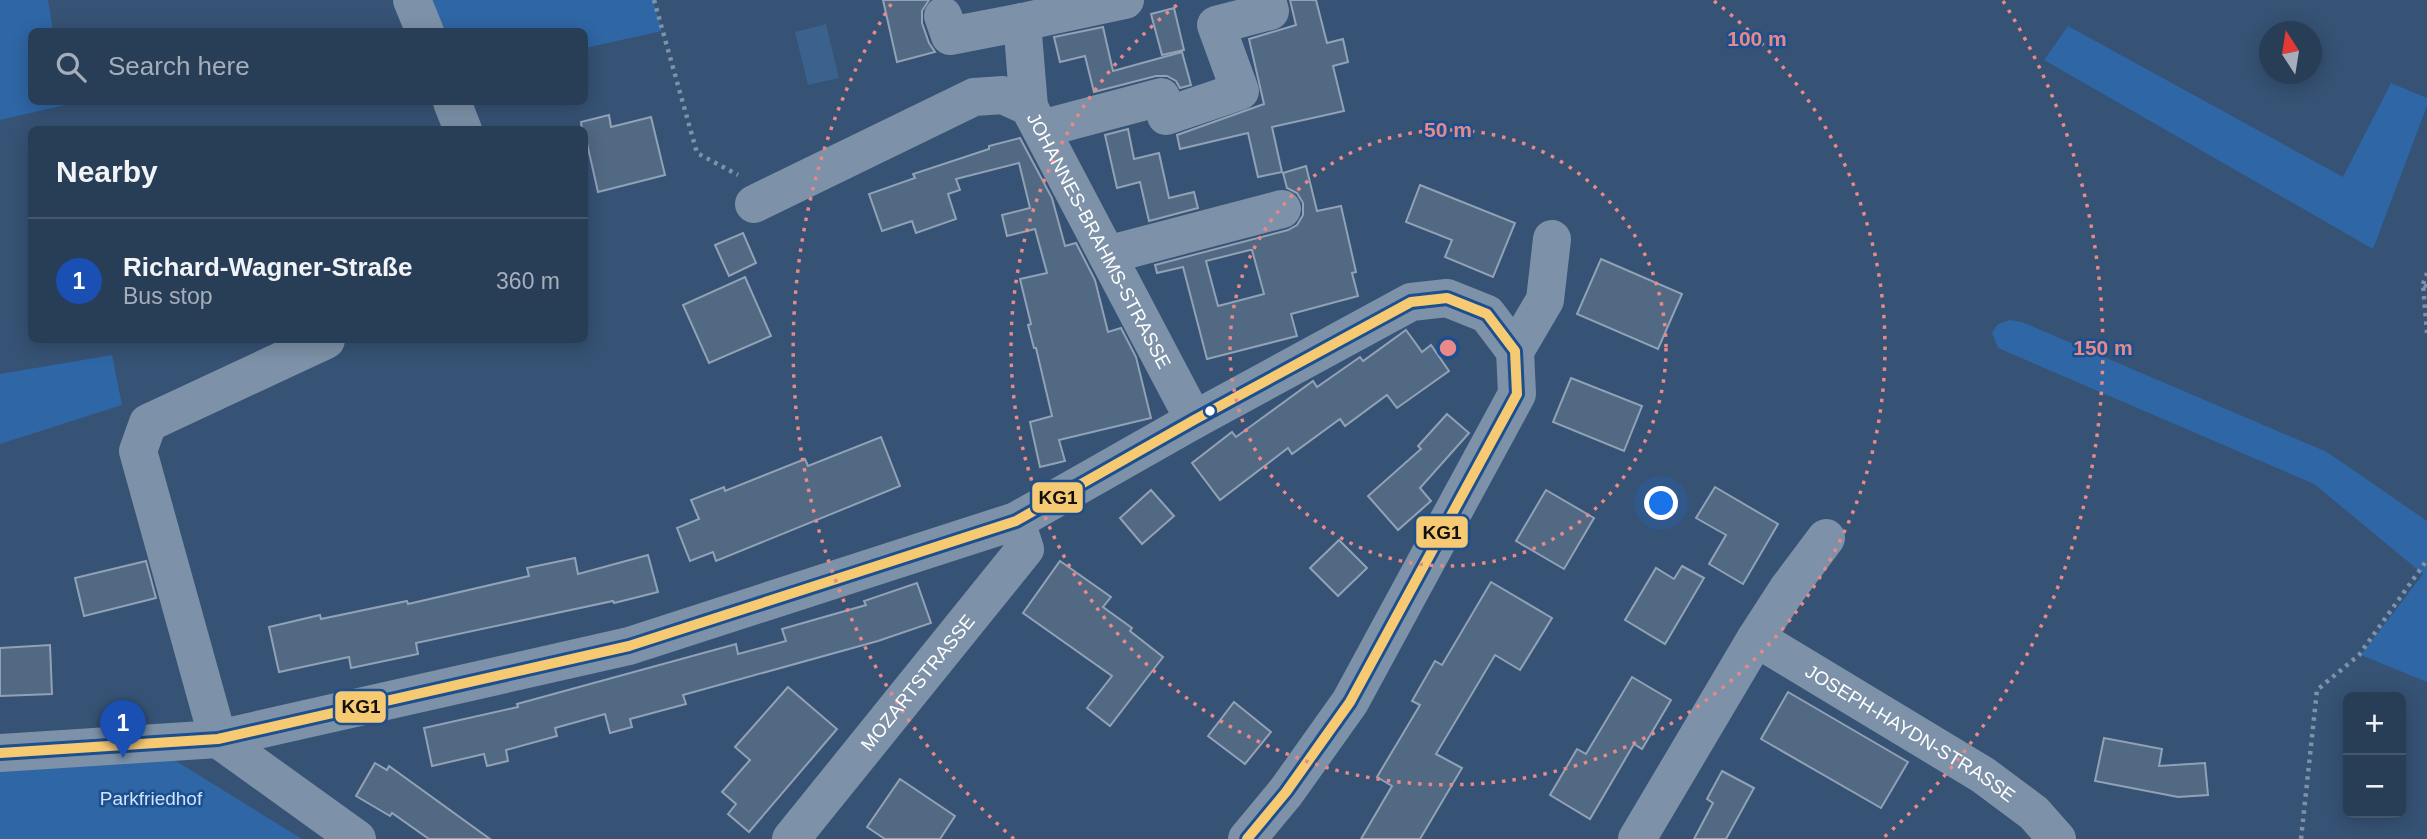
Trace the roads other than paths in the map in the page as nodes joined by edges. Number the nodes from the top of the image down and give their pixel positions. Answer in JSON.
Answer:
{"nodes":[{"id":1,"x":412,"y":0,"type":"edge"},
{"id":2,"x":1125,"y":0,"type":"edge"},
{"id":3,"x":1267,"y":0,"type":"edge"},
{"id":4,"x":943,"y":16,"type":"dead end"},
{"id":5,"x":1022,"y":22,"type":"junction"},
{"id":6,"x":423,"y":28,"type":"edge"},
{"id":7,"x":453,"y":105,"type":"edge"},
{"id":8,"x":1035,"y":118,"type":"junction"},
{"id":9,"x":461,"y":126,"type":"edge"},
{"id":10,"x":764,"y":199,"type":"road end"},
{"id":11,"x":1282,"y":209,"type":"dead end"},
{"id":12,"x":1552,"y":239,"type":"dead end"},
{"id":13,"x":1107,"y":255,"type":"junction"},
{"id":14,"x":320,"y":343,"type":"edge"},
{"id":15,"x":1515,"y":351,"type":"junction"},
{"id":16,"x":1194,"y":420,"type":"junction"},
{"id":17,"x":1016,"y":522,"type":"junction"},
{"id":18,"x":1826,"y":538,"type":"dead end"},
{"id":19,"x":1756,"y":638,"type":"junction"},
{"id":20,"x":218,"y":739,"type":"junction"},
{"id":21,"x":0,"y":753,"type":"edge"},
{"id":22,"x":357,"y":839,"type":"edge"},
{"id":23,"x":791,"y":839,"type":"edge"},
{"id":24,"x":1247,"y":839,"type":"edge"},
{"id":25,"x":1637,"y":839,"type":"edge"},
{"id":26,"x":2057,"y":839,"type":"edge"}],
"edges":[{"from":1,"to":6,"type":"street"},
{"from":2,"to":5,"type":"street"},
{"from":3,"to":8,"type":"street"},
{"from":4,"to":5,"type":"street"},
{"from":5,"to":8,"type":"street"},
{"from":7,"to":9,"type":"street"},
{"from":8,"to":10,"type":"street","name":"JOHANNES-BRAHMS-STRASSE"},
{"from":8,"to":13,"type":"street","name":"JOHANNES-BRAHMS-STRASSE"},
{"from":11,"to":13,"type":"street"},
{"from":12,"to":15,"type":"street"},
{"from":13,"to":16,"type":"street","name":"JOHANNES-BRAHMS-STRASSE"},
{"from":14,"to":20,"type":"street"},
{"from":15,"to":16,"type":"street"},
{"from":15,"to":24,"type":"street"},
{"from":16,"to":17,"type":"street"},
{"from":17,"to":20,"type":"street"},
{"from":17,"to":23,"type":"street","name":"MOZARTSTRASSE"},
{"from":18,"to":19,"type":"street"},
{"from":19,"to":25,"type":"street"},
{"from":19,"to":26,"type":"street","name":"JOSEPH-HAYDN-STRASSE"},
{"from":20,"to":21,"type":"street"},
{"from":20,"to":22,"type":"street"}]}
